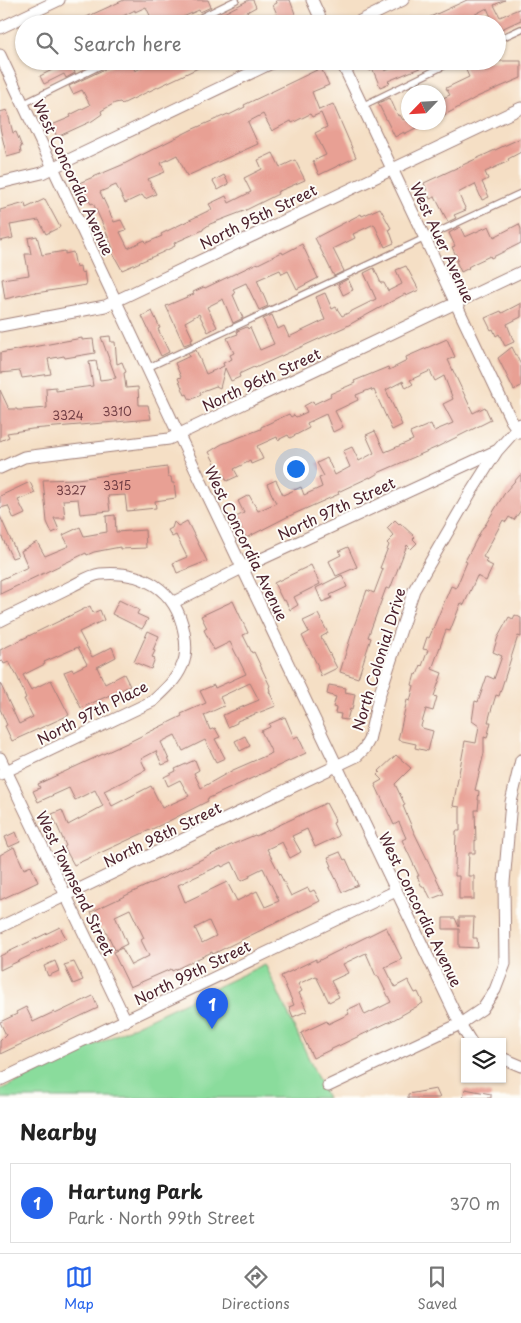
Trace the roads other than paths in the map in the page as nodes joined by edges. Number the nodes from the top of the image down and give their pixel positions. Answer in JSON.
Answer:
{"nodes":[{"id":1,"x":59,"y":0,"type":"edge"},
{"id":2,"x":236,"y":0,"type":"edge"},
{"id":3,"x":312,"y":0,"type":"edge"},
{"id":4,"x":403,"y":0,"type":"edge"},
{"id":5,"x":27,"y":15,"type":"edge"},
{"id":6,"x":205,"y":15,"type":"edge"},
{"id":7,"x":319,"y":15,"type":"edge"},
{"id":8,"x":372,"y":15,"type":"edge"},
{"id":9,"x":15,"y":21,"type":"edge"},
{"id":10,"x":0,"y":28,"type":"edge"},
{"id":11,"x":521,"y":29,"type":"edge"},
{"id":12,"x":506,"y":36,"type":"edge"},
{"id":13,"x":0,"y":55,"type":"edge"},
{"id":14,"x":92,"y":70,"type":"edge"},
{"id":15,"x":257,"y":70,"type":"edge"},
{"id":16,"x":345,"y":70,"type":"edge"},
{"id":17,"x":436,"y":70,"type":"edge"},
{"id":18,"x":22,"y":104,"type":"junction"},
{"id":19,"x":362,"y":106,"type":"junction"},
{"id":20,"x":521,"y":108,"type":"edge"},
{"id":21,"x":52,"y":168,"type":"junction"},
{"id":22,"x":392,"y":169,"type":"junction"},
{"id":23,"x":0,"y":183,"type":"edge"},
{"id":24,"x":521,"y":193,"type":"edge"},
{"id":25,"x":424,"y":238,"type":"junction"},
{"id":26,"x":521,"y":272,"type":"edge"},
{"id":27,"x":116,"y":301,"type":"junction"},
{"id":28,"x":455,"y":304,"type":"junction"},
{"id":29,"x":0,"y":326,"type":"edge"},
{"id":30,"x":147,"y":368,"type":"junction"},
{"id":31,"x":519,"y":429,"type":"edge"},
{"id":32,"x":179,"y":435,"type":"junction"},
{"id":33,"x":497,"y":451,"type":"junction"},
{"id":34,"x":0,"y":468,"type":"edge"},
{"id":35,"x":242,"y":568,"type":"junction"},
{"id":36,"x":174,"y":602,"type":"junction"},
{"id":37,"x":0,"y":621,"type":"edge"},
{"id":38,"x":0,"y":758,"type":"edge"},
{"id":39,"x":521,"y":760,"type":"edge"},
{"id":40,"x":336,"y":766,"type":"junction"},
{"id":41,"x":3,"y":773,"type":"edge"},
{"id":42,"x":396,"y":891,"type":"junction"},
{"id":43,"x":66,"y":896,"type":"junction"},
{"id":44,"x":0,"y":927,"type":"edge"},
{"id":45,"x":126,"y":1021,"type":"junction"},
{"id":46,"x":460,"y":1024,"type":"junction"},
{"id":47,"x":469,"y":1038,"type":"edge"},
{"id":48,"x":506,"y":1060,"type":"edge"},
{"id":49,"x":521,"y":1066,"type":"edge"},
{"id":50,"x":0,"y":1080,"type":"edge"},
{"id":51,"x":328,"y":1086,"type":"dead end"}],
"edges":[{"from":1,"to":5,"type":"street"},
{"from":2,"to":6,"type":"lane"},
{"from":3,"to":7,"type":"street"},
{"from":4,"to":8,"type":"street"},
{"from":9,"to":10,"type":"street"},
{"from":11,"to":12,"type":"lane"},
{"from":13,"to":18,"type":"street","name":"West Concordia Avenue"},
{"from":14,"to":18,"type":"lane"},
{"from":15,"to":21,"type":"street"},
{"from":16,"to":19,"type":"street","name":"West Auer Avenue"},
{"from":17,"to":19,"type":"lane"},
{"from":18,"to":21,"type":"street","name":"West Concordia Avenue"},
{"from":19,"to":22,"type":"street","name":"West Auer Avenue"},
{"from":20,"to":22,"type":"street","name":"North 95th Street"},
{"from":21,"to":23,"type":"street"},
{"from":21,"to":27,"type":"street","name":"West Concordia Avenue"},
{"from":22,"to":25,"type":"street","name":"West Auer Avenue"},
{"from":22,"to":27,"type":"street","name":"North 95th Street"},
{"from":24,"to":25,"type":"lane"},
{"from":25,"to":28,"type":"street","name":"West Auer Avenue"},
{"from":25,"to":30,"type":"lane"},
{"from":26,"to":28,"type":"street","name":"North 96th Street"},
{"from":27,"to":29,"type":"street","name":"North 95th Street"},
{"from":27,"to":30,"type":"street","name":"West Concordia Avenue"},
{"from":28,"to":31,"type":"street","name":"West Auer Avenue"},
{"from":28,"to":32,"type":"street","name":"North 96th Street"},
{"from":30,"to":32,"type":"street","name":"West Concordia Avenue"},
{"from":31,"to":33,"type":"street","name":"North Colonial Drive"},
{"from":32,"to":34,"type":"street","name":"North 96th Street"},
{"from":32,"to":35,"type":"street","name":"West Concordia Avenue"},
{"from":33,"to":35,"type":"street","name":"North 97th Street"},
{"from":33,"to":40,"type":"street","name":"North Colonial Drive"},
{"from":35,"to":36,"type":"street","name":"North 97th Street"},
{"from":35,"to":40,"type":"street","name":"West Concordia Avenue"},
{"from":36,"to":37,"type":"street"},
{"from":36,"to":41,"type":"street","name":"North 97th Place"},
{"from":38,"to":41,"type":"street","name":"West Townsend Street"},
{"from":39,"to":46,"type":"street"},
{"from":40,"to":42,"type":"street","name":"West Concordia Avenue"},
{"from":40,"to":43,"type":"street","name":"North 98th Street"},
{"from":41,"to":43,"type":"street","name":"West Townsend Street"},
{"from":42,"to":45,"type":"street","name":"North 99th Street"},
{"from":42,"to":46,"type":"street","name":"West Concordia Avenue"},
{"from":43,"to":44,"type":"street","name":"North 98th Street"},
{"from":43,"to":45,"type":"street","name":"West Townsend Street"},
{"from":45,"to":50,"type":"street","name":"North 99th Street"},
{"from":46,"to":47,"type":"street","name":"West Concordia Avenue"},
{"from":46,"to":51,"type":"street"},
{"from":48,"to":49,"type":"street"}]}
